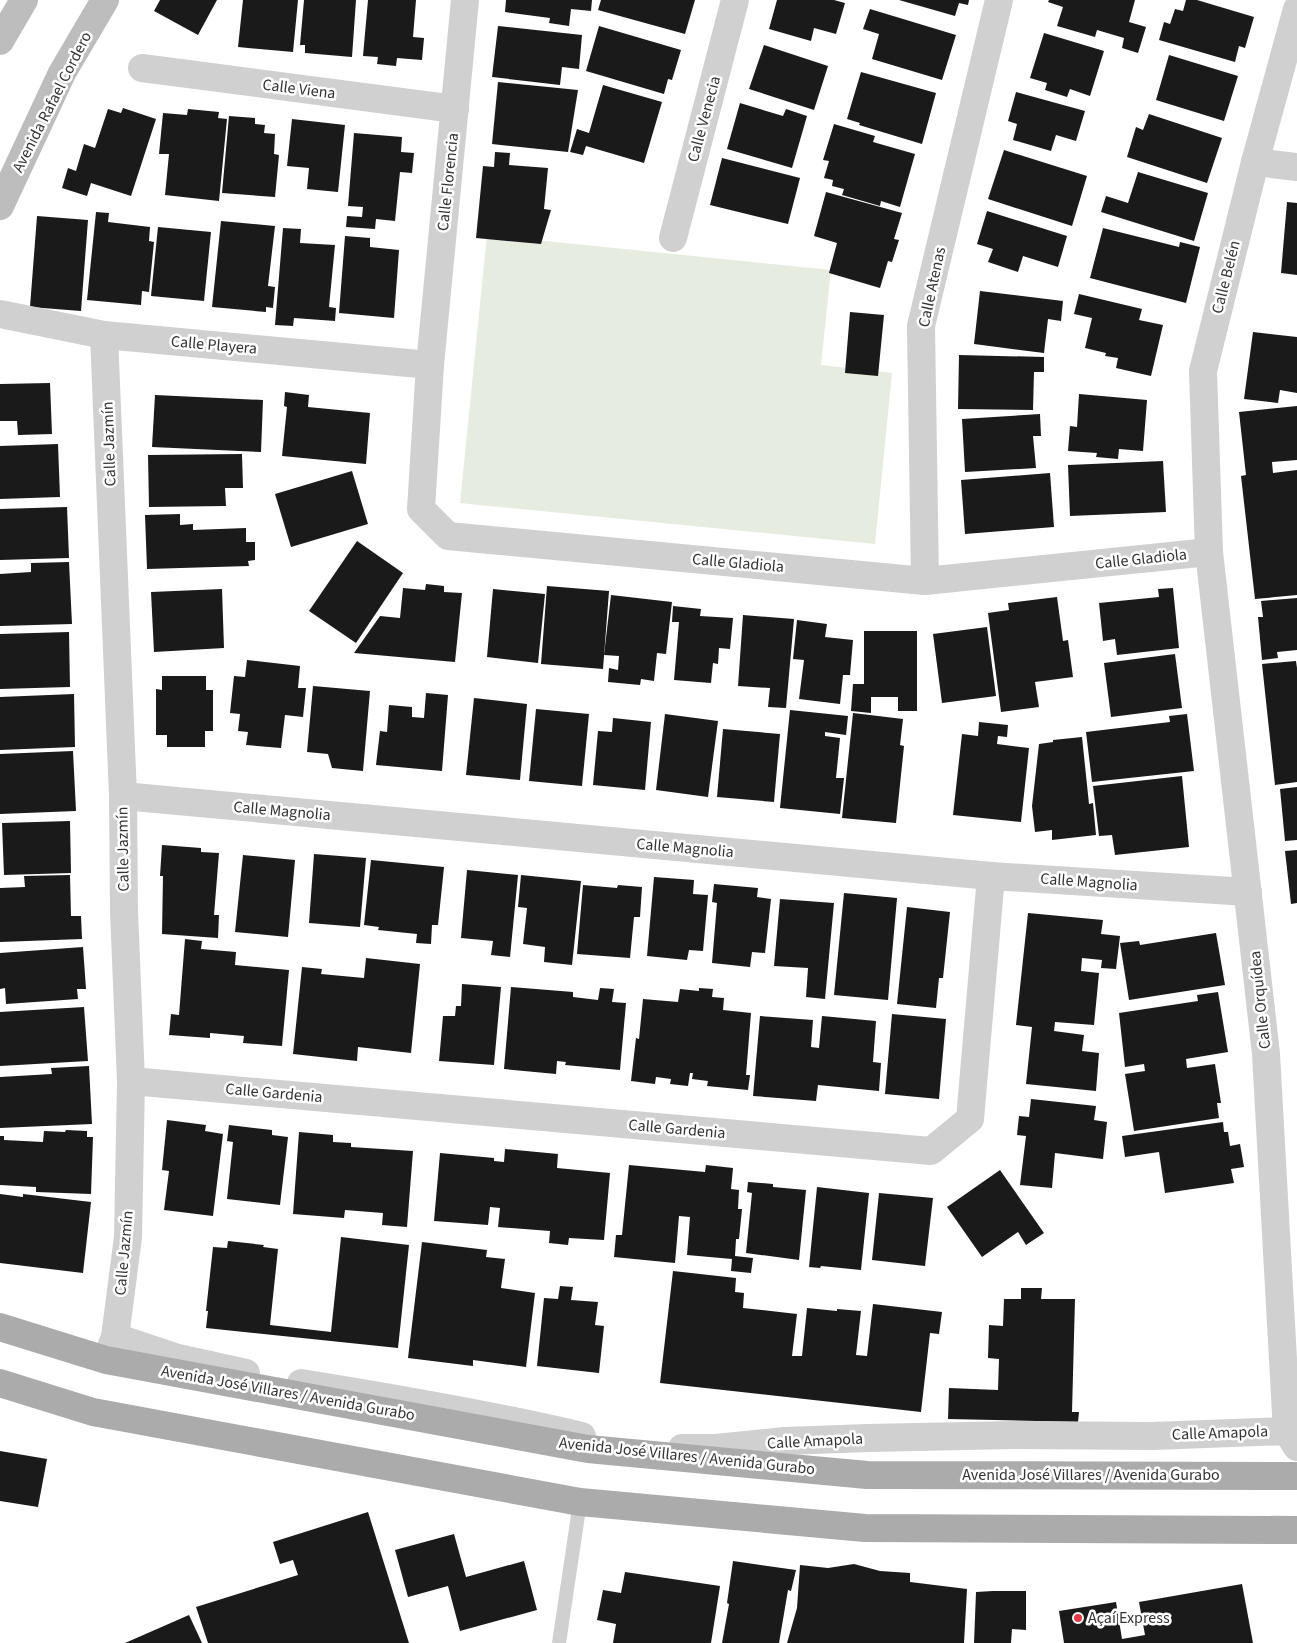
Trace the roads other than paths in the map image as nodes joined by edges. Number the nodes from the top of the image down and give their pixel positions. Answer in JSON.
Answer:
{"nodes":[{"id":1,"x":24,"y":0,"type":"edge"},
{"id":2,"x":105,"y":0,"type":"edge"},
{"id":3,"x":465,"y":0,"type":"edge"},
{"id":4,"x":735,"y":0,"type":"edge"},
{"id":5,"x":999,"y":0,"type":"edge"},
{"id":6,"x":1297,"y":9,"type":"edge"},
{"id":7,"x":0,"y":42,"type":"edge"},
{"id":8,"x":142,"y":68,"type":"dead end"},
{"id":9,"x":455,"y":109,"type":"junction"},
{"id":10,"x":1255,"y":162,"type":"junction"},
{"id":11,"x":1297,"y":167,"type":"edge"},
{"id":12,"x":0,"y":206,"type":"edge"},
{"id":13,"x":673,"y":238,"type":"dead end"},
{"id":14,"x":0,"y":314,"type":"edge"},
{"id":15,"x":104,"y":335,"type":"junction"},
{"id":16,"x":430,"y":365,"type":"junction"},
{"id":17,"x":1209,"y":552,"type":"junction"},
{"id":18,"x":925,"y":581,"type":"junction"},
{"id":19,"x":123,"y":796,"type":"junction"},
{"id":20,"x":991,"y":876,"type":"junction"},
{"id":21,"x":1248,"y":892,"type":"junction"},
{"id":22,"x":131,"y":1081,"type":"junction"},
{"id":23,"x":0,"y":1327,"type":"edge"},
{"id":24,"x":110,"y":1348,"type":"junction"},
{"id":25,"x":0,"y":1383,"type":"edge"},
{"id":26,"x":1292,"y":1439,"type":"edge"},
{"id":27,"x":1297,"y":1476,"type":"edge"},
{"id":28,"x":580,"y":1502,"type":"junction"},
{"id":29,"x":1297,"y":1530,"type":"edge"},
{"id":30,"x":559,"y":1643,"type":"edge"}],
"edges":[{"from":1,"to":7,"type":"main road"},
{"from":2,"to":12,"type":"main road","name":"Avenida Rafael Cordero"},
{"from":3,"to":9,"type":"street","name":"Calle Florencia"},
{"from":4,"to":13,"type":"street","name":"Calle Venecia"},
{"from":5,"to":18,"type":"street","name":"Calle Atenas"},
{"from":6,"to":10,"type":"street","name":"Calle Belén"},
{"from":8,"to":9,"type":"street","name":"Calle Viena"},
{"from":9,"to":16,"type":"street","name":"Calle Florencia"},
{"from":10,"to":11,"type":"street"},
{"from":10,"to":17,"type":"street","name":"Calle Belén"},
{"from":14,"to":15,"type":"street","name":"Calle Playera"},
{"from":15,"to":16,"type":"street","name":"Calle Playera"},
{"from":15,"to":19,"type":"street","name":"Calle Jazmín"},
{"from":16,"to":18,"type":"street","name":"Calle Gladiola"},
{"from":17,"to":18,"type":"street","name":"Calle Gladiola"},
{"from":17,"to":21,"type":"street","name":"Calle Orquídea"},
{"from":19,"to":20,"type":"street","name":"Calle Magnolia"},
{"from":19,"to":22,"type":"street","name":"Calle Jazmín"},
{"from":20,"to":21,"type":"street","name":"Calle Magnolia"},
{"from":20,"to":22,"type":"street","name":"Calle Gardenia"},
{"from":21,"to":26,"type":"street","name":"Calle Orquídea"},
{"from":22,"to":24,"type":"street","name":"Calle Jazmín"},
{"from":23,"to":24,"type":"main road","name":"Avenida José Villares / Avenida Gurabo"},
{"from":24,"to":26,"type":"street","name":"Calle Amapola"},
{"from":24,"to":27,"type":"main road","name":"Avenida José Villares / Avenida Gurabo"},
{"from":25,"to":28,"type":"main road"},
{"from":28,"to":29,"type":"main road"},
{"from":28,"to":30,"type":"lane"}]}
